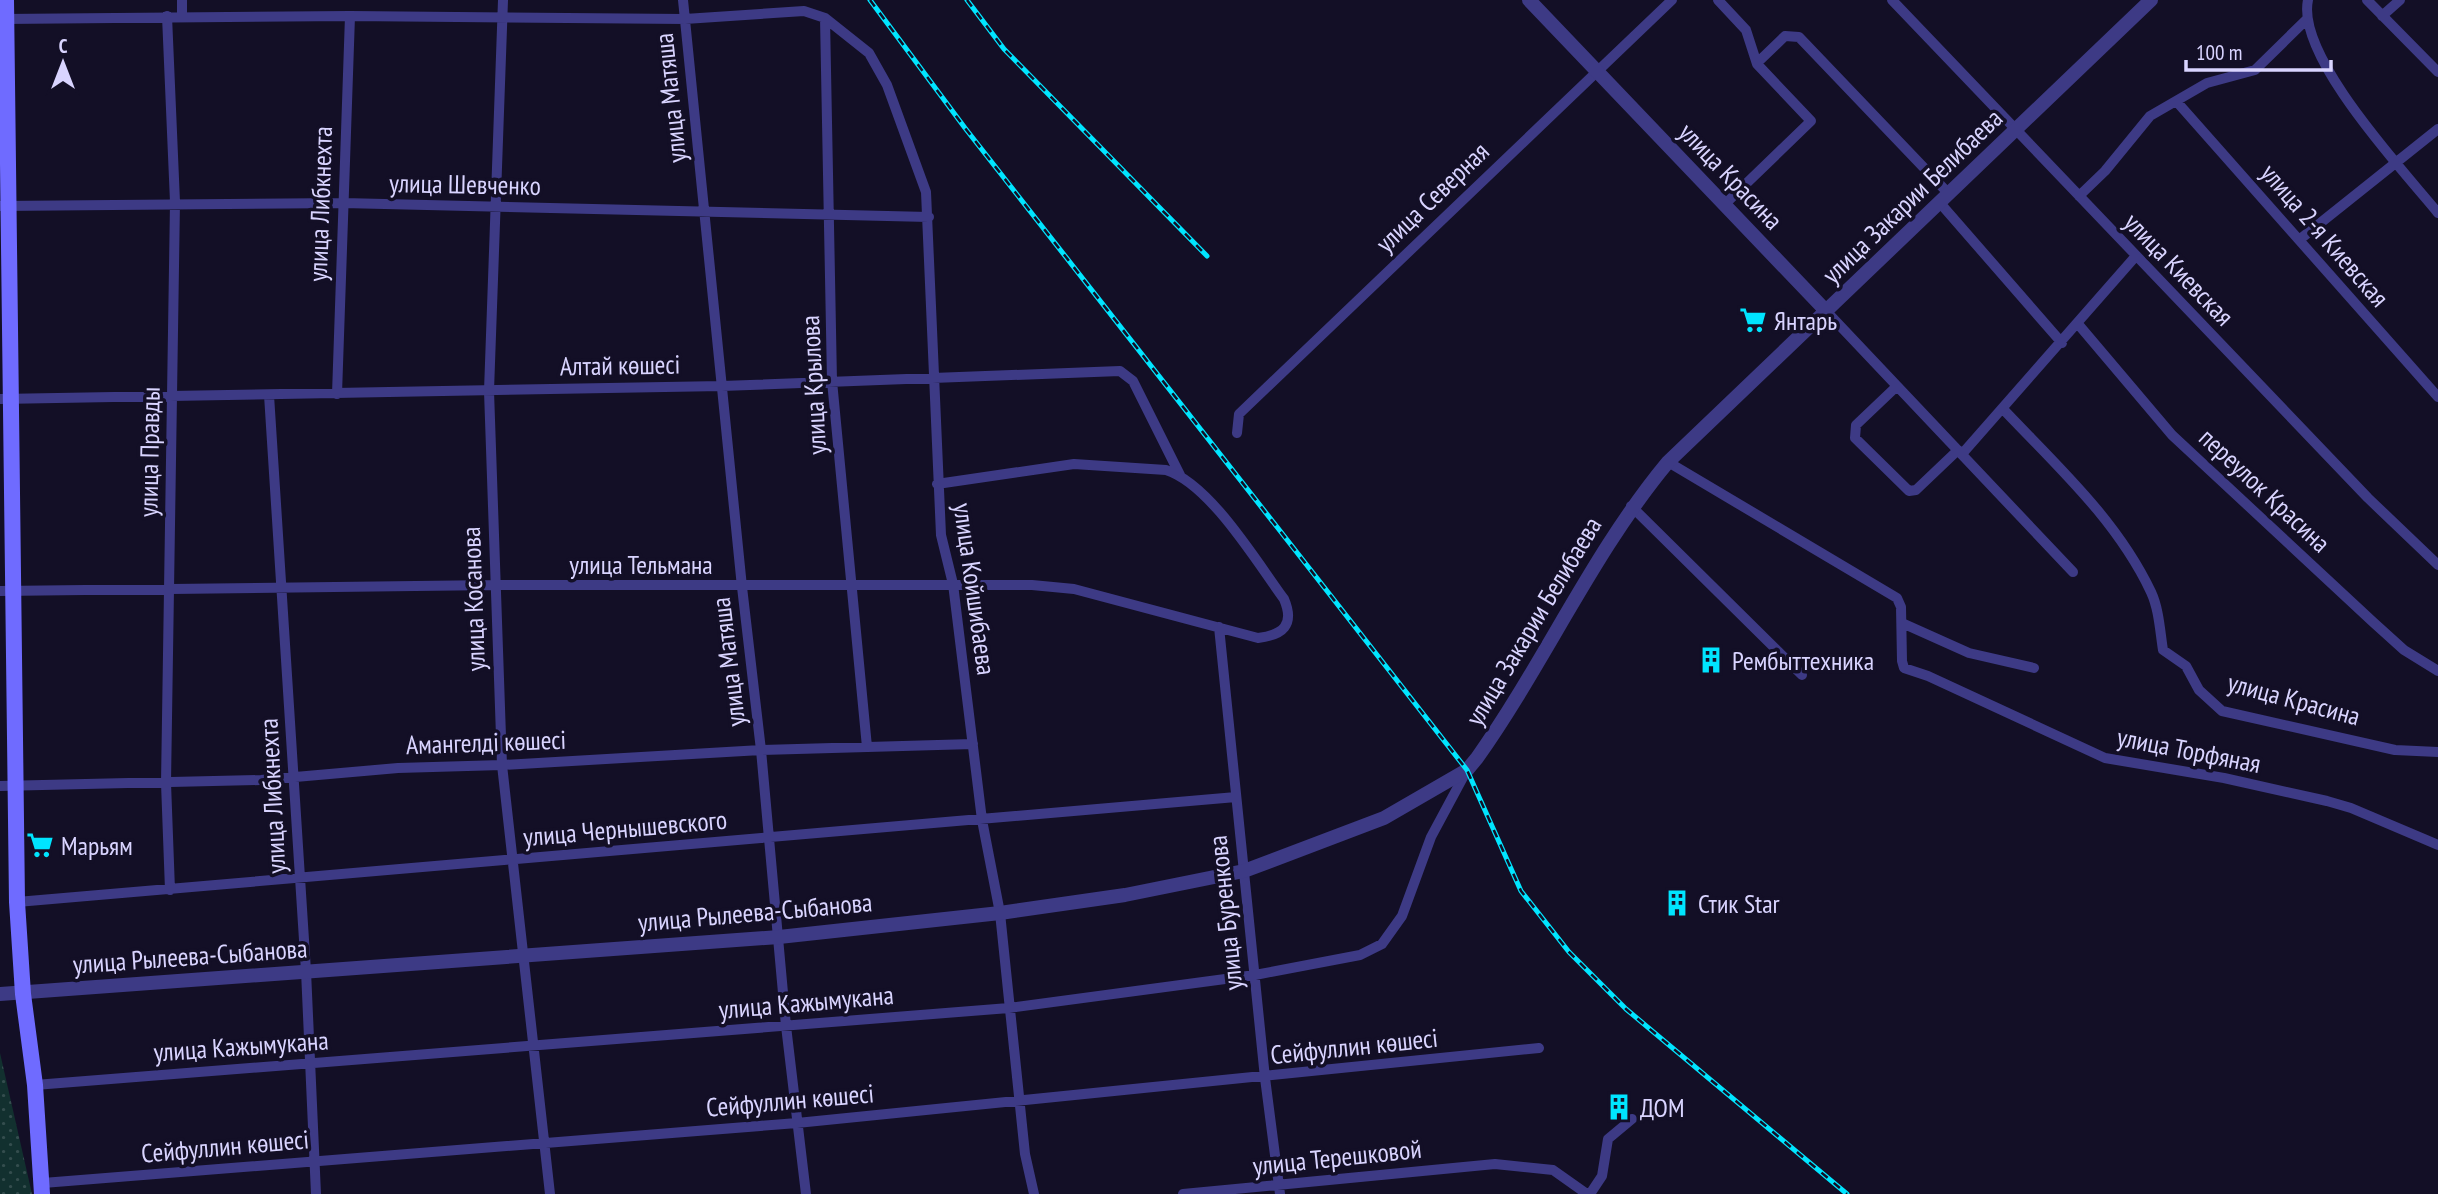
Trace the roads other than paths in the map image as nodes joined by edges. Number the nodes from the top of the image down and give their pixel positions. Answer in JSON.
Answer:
{"nodes":[{"id":1,"x":6,"y":0,"type":"edge"},
{"id":2,"x":183,"y":0,"type":"edge"},
{"id":3,"x":503,"y":0,"type":"edge"},
{"id":4,"x":683,"y":0,"type":"edge"},
{"id":5,"x":1529,"y":0,"type":"edge"},
{"id":6,"x":1672,"y":0,"type":"edge"},
{"id":7,"x":1718,"y":0,"type":"edge"},
{"id":8,"x":2151,"y":0,"type":"edge"},
{"id":9,"x":2308,"y":0,"type":"edge"},
{"id":10,"x":2367,"y":0,"type":"edge"},
{"id":11,"x":2400,"y":0,"type":"edge"},
{"id":12,"x":1900,"y":3,"type":"edge"},
{"id":13,"x":167,"y":16,"type":"junction"},
{"id":14,"x":182,"y":16,"type":"junction"},
{"id":15,"x":350,"y":16,"type":"junction"},
{"id":16,"x":2382,"y":16,"type":"junction"},
{"id":17,"x":500,"y":18,"type":"junction"},
{"id":18,"x":825,"y":18,"type":"junction"},
{"id":19,"x":3,"y":19,"type":"edge"},
{"id":20,"x":685,"y":19,"type":"junction"},
{"id":21,"x":2306,"y":20,"type":"junction"},
{"id":22,"x":1756,"y":63,"type":"junction"},
{"id":23,"x":1596,"y":71,"type":"junction"},
{"id":24,"x":2438,"y":72,"type":"edge"},
{"id":25,"x":2177,"y":102,"type":"junction"},
{"id":26,"x":2438,"y":129,"type":"edge"},
{"id":27,"x":2016,"y":130,"type":"junction"},
{"id":28,"x":2396,"y":162,"type":"junction"},
{"id":29,"x":2079,"y":195,"type":"junction"},
{"id":30,"x":1945,"y":199,"type":"junction"},
{"id":31,"x":175,"y":202,"type":"junction"},
{"id":32,"x":343,"y":203,"type":"junction"},
{"id":33,"x":1724,"y":205,"type":"junction"},
{"id":34,"x":4,"y":206,"type":"edge"},
{"id":35,"x":493,"y":208,"type":"junction"},
{"id":36,"x":705,"y":211,"type":"junction"},
{"id":37,"x":2438,"y":213,"type":"edge"},
{"id":38,"x":830,"y":215,"type":"junction"},
{"id":39,"x":929,"y":217,"type":"junction"},
{"id":40,"x":2299,"y":240,"type":"junction"},
{"id":41,"x":2135,"y":257,"type":"junction"},
{"id":42,"x":1826,"y":313,"type":"junction"},
{"id":43,"x":2078,"y":324,"type":"junction"},
{"id":44,"x":2062,"y":343,"type":"junction"},
{"id":45,"x":932,"y":377,"type":"junction"},
{"id":46,"x":832,"y":381,"type":"junction"},
{"id":47,"x":722,"y":386,"type":"junction"},
{"id":48,"x":1897,"y":386,"type":"junction"},
{"id":49,"x":489,"y":391,"type":"junction"},
{"id":50,"x":337,"y":394,"type":"junction"},
{"id":51,"x":269,"y":395,"type":"junction"},
{"id":52,"x":173,"y":396,"type":"junction"},
{"id":53,"x":2438,"y":397,"type":"edge"},
{"id":54,"x":6,"y":398,"type":"edge"},
{"id":55,"x":2003,"y":409,"type":"junction"},
{"id":56,"x":1237,"y":433,"type":"dead end"},
{"id":57,"x":1960,"y":452,"type":"junction"},
{"id":58,"x":1668,"y":462,"type":"junction"},
{"id":59,"x":1180,"y":475,"type":"junction"},
{"id":60,"x":937,"y":484,"type":"junction"},
{"id":61,"x":1631,"y":506,"type":"junction"},
{"id":62,"x":2438,"y":565,"type":"edge"},
{"id":63,"x":2073,"y":572,"type":"dead end"},
{"id":64,"x":953,"y":584,"type":"junction"},
{"id":65,"x":496,"y":585,"type":"junction"},
{"id":66,"x":853,"y":585,"type":"junction"},
{"id":67,"x":742,"y":587,"type":"junction"},
{"id":68,"x":168,"y":589,"type":"junction"},
{"id":69,"x":280,"y":590,"type":"junction"},
{"id":70,"x":7,"y":591,"type":"edge"},
{"id":71,"x":1902,"y":623,"type":"junction"},
{"id":72,"x":1219,"y":627,"type":"junction"},
{"id":73,"x":2034,"y":668,"type":"dead end"},
{"id":74,"x":2438,"y":671,"type":"edge"},
{"id":75,"x":1802,"y":675,"type":"dead end"},
{"id":76,"x":973,"y":744,"type":"junction"},
{"id":77,"x":867,"y":747,"type":"junction"},
{"id":78,"x":761,"y":750,"type":"junction"},
{"id":79,"x":2438,"y":752,"type":"edge"},
{"id":80,"x":502,"y":765,"type":"junction"},
{"id":81,"x":1467,"y":770,"type":"junction"},
{"id":82,"x":294,"y":776,"type":"junction"},
{"id":83,"x":166,"y":783,"type":"junction"},
{"id":84,"x":7,"y":785,"type":"edge"},
{"id":85,"x":1236,"y":797,"type":"junction"},
{"id":86,"x":982,"y":820,"type":"junction"},
{"id":87,"x":768,"y":839,"type":"junction"},
{"id":88,"x":2438,"y":845,"type":"edge"},
{"id":89,"x":512,"y":860,"type":"junction"},
{"id":90,"x":1244,"y":871,"type":"junction"},
{"id":91,"x":299,"y":878,"type":"junction"},
{"id":92,"x":170,"y":890,"type":"junction"},
{"id":93,"x":18,"y":902,"type":"junction"},
{"id":94,"x":1000,"y":913,"type":"junction"},
{"id":95,"x":779,"y":937,"type":"junction"},
{"id":96,"x":522,"y":955,"type":"junction"},
{"id":97,"x":306,"y":971,"type":"junction"},
{"id":98,"x":1255,"y":975,"type":"junction"},
{"id":99,"x":0,"y":994,"type":"edge"},
{"id":100,"x":23,"y":994,"type":"junction"},
{"id":101,"x":1009,"y":1008,"type":"junction"},
{"id":102,"x":786,"y":1026,"type":"junction"},
{"id":103,"x":533,"y":1047,"type":"junction"},
{"id":104,"x":1539,"y":1048,"type":"dead end"},
{"id":105,"x":310,"y":1063,"type":"junction"},
{"id":106,"x":1265,"y":1078,"type":"junction"},
{"id":107,"x":35,"y":1085,"type":"junction"},
{"id":108,"x":1020,"y":1101,"type":"junction"},
{"id":109,"x":1632,"y":1119,"type":"dead end"},
{"id":110,"x":797,"y":1123,"type":"junction"},
{"id":111,"x":545,"y":1143,"type":"junction"},
{"id":112,"x":316,"y":1161,"type":"junction"},
{"id":113,"x":43,"y":1189,"type":"edge"},
{"id":114,"x":1279,"y":1190,"type":"edge"},
{"id":115,"x":316,"y":1194,"type":"edge"},
{"id":116,"x":550,"y":1194,"type":"edge"},
{"id":117,"x":806,"y":1194,"type":"edge"},
{"id":118,"x":1034,"y":1194,"type":"edge"},
{"id":119,"x":1183,"y":1194,"type":"edge"},
{"id":120,"x":1588,"y":1194,"type":"edge"}],
"edges":[{"from":1,"to":19,"type":"main road"},
{"from":2,"to":14,"type":"street"},
{"from":3,"to":17,"type":"street","name":"улица Косанова"},
{"from":4,"to":20,"type":"street","name":"улица Матяша"},
{"from":5,"to":23,"type":"street","name":"улица Красина"},
{"from":6,"to":23,"type":"street","name":"улица Северная"},
{"from":7,"to":22,"type":"street"},
{"from":8,"to":27,"type":"street","name":"улица Закарии Белибаева"},
{"from":9,"to":21,"type":"street"},
{"from":10,"to":16,"type":"street"},
{"from":11,"to":16,"type":"street"},
{"from":12,"to":27,"type":"street","name":"улица Киевская"},
{"from":13,"to":14,"type":"street"},
{"from":13,"to":19,"type":"street"},
{"from":13,"to":31,"type":"street","name":"улица Правды"},
{"from":14,"to":15,"type":"street"},
{"from":15,"to":17,"type":"street"},
{"from":15,"to":32,"type":"street","name":"улица Либкнехта"},
{"from":16,"to":24,"type":"street"},
{"from":17,"to":20,"type":"street"},
{"from":17,"to":35,"type":"street","name":"улица Косанова"},
{"from":18,"to":20,"type":"street"},
{"from":18,"to":38,"type":"street","name":"улица Крылова"},
{"from":18,"to":39,"type":"street","name":"улица Койшибаева"},
{"from":19,"to":34,"type":"main road"},
{"from":20,"to":36,"type":"street","name":"улица Матяша"},
{"from":21,"to":25,"type":"street"},
{"from":21,"to":28,"type":"street"},
{"from":22,"to":30,"type":"street"},
{"from":22,"to":33,"type":"street"},
{"from":23,"to":33,"type":"street","name":"улица Красина"},
{"from":23,"to":56,"type":"street","name":"улица Северная"},
{"from":25,"to":29,"type":"street"},
{"from":25,"to":40,"type":"street","name":"улица 2-я Киевская"},
{"from":26,"to":28,"type":"street"},
{"from":27,"to":29,"type":"street","name":"улица Киевская"},
{"from":27,"to":30,"type":"street","name":"улица Закарии Белибаева"},
{"from":28,"to":37,"type":"street"},
{"from":28,"to":40,"type":"street"},
{"from":29,"to":41,"type":"street","name":"улица Киевская"},
{"from":30,"to":42,"type":"street","name":"улица Закарии Белибаева"},
{"from":30,"to":44,"type":"street"},
{"from":31,"to":32,"type":"street","name":"улица Шевченко"},
{"from":31,"to":34,"type":"street","name":"улица Шевченко"},
{"from":31,"to":52,"type":"street","name":"улица Правды"},
{"from":32,"to":35,"type":"street","name":"улица Шевченко"},
{"from":32,"to":50,"type":"street","name":"улица Либкнехта"},
{"from":33,"to":42,"type":"street","name":"улица Красина"},
{"from":34,"to":54,"type":"main road"},
{"from":35,"to":36,"type":"street","name":"улица Шевченко"},
{"from":35,"to":49,"type":"street","name":"улица Косанова"},
{"from":36,"to":38,"type":"street","name":"улица Шевченко"},
{"from":36,"to":47,"type":"street","name":"улица Матяша"},
{"from":38,"to":39,"type":"street","name":"улица Шевченко"},
{"from":38,"to":46,"type":"street","name":"улица Крылова"},
{"from":39,"to":45,"type":"street","name":"улица Койшибаева"},
{"from":40,"to":53,"type":"street","name":"улица 2-я Киевская"},
{"from":41,"to":43,"type":"street"},
{"from":41,"to":62,"type":"street","name":"улица Киевская"},
{"from":42,"to":48,"type":"street","name":"улица Красина"},
{"from":42,"to":58,"type":"street","name":"улица Закарии Белибаева"},
{"from":43,"to":44,"type":"street"},
{"from":43,"to":74,"type":"street","name":"переулок Красина"},
{"from":44,"to":55,"type":"street"},
{"from":45,"to":46,"type":"street","name":"Алтай көшесі"},
{"from":45,"to":59,"type":"street","name":"Алтай көшесі"},
{"from":45,"to":60,"type":"street","name":"улица Койшибаева"},
{"from":46,"to":47,"type":"street","name":"Алтай көшесі"},
{"from":46,"to":66,"type":"street","name":"улица Крылова"},
{"from":47,"to":49,"type":"street","name":"Алтай көшесі"},
{"from":47,"to":67,"type":"street","name":"улица Матяша"},
{"from":48,"to":57,"type":"street","name":"улица Красина"},
{"from":48,"to":57,"type":"street"},
{"from":49,"to":50,"type":"street","name":"Алтай көшесі"},
{"from":49,"to":65,"type":"street","name":"улица Косанова"},
{"from":50,"to":51,"type":"street","name":"Алтай көшесі"},
{"from":51,"to":52,"type":"street","name":"Алтай көшесі"},
{"from":51,"to":69,"type":"street","name":"улица Либкнехта"},
{"from":52,"to":54,"type":"street","name":"Алтай көшесі"},
{"from":52,"to":68,"type":"street","name":"улица Правды"},
{"from":54,"to":70,"type":"main road"},
{"from":55,"to":57,"type":"street"},
{"from":55,"to":79,"type":"street","name":"улица Красина"},
{"from":57,"to":63,"type":"street","name":"улица Красина"},
{"from":58,"to":61,"type":"street","name":"улица Закарии Белибаева"},
{"from":58,"to":71,"type":"street","name":"улица Торфяная"},
{"from":59,"to":60,"type":"street"},
{"from":59,"to":72,"type":"street","name":"улица Тельмана"},
{"from":60,"to":64,"type":"street","name":"улица Койшибаева"},
{"from":61,"to":75,"type":"street"},
{"from":61,"to":81,"type":"street","name":"улица Закарии Белибаева"},
{"from":64,"to":66,"type":"street","name":"улица Тельмана"},
{"from":64,"to":72,"type":"street","name":"улица Тельмана"},
{"from":64,"to":76,"type":"street","name":"улица Койшибаева"},
{"from":65,"to":67,"type":"street","name":"улица Тельмана"},
{"from":65,"to":69,"type":"street","name":"улица Тельмана"},
{"from":65,"to":80,"type":"street","name":"улица Косанова"},
{"from":66,"to":67,"type":"street","name":"улица Тельмана"},
{"from":66,"to":77,"type":"street","name":"улица Крылова"},
{"from":67,"to":78,"type":"street","name":"улица Матяша"},
{"from":68,"to":69,"type":"street","name":"улица Тельмана"},
{"from":68,"to":70,"type":"street","name":"улица Тельмана"},
{"from":68,"to":83,"type":"street","name":"улица Правды"},
{"from":69,"to":82,"type":"street","name":"улица Либкнехта"},
{"from":70,"to":84,"type":"main road"},
{"from":71,"to":73,"type":"street"},
{"from":71,"to":88,"type":"street","name":"улица Торфяная"},
{"from":72,"to":85,"type":"street","name":"улица Буренкова"},
{"from":76,"to":77,"type":"street","name":"Амангелді көшесі"},
{"from":76,"to":86,"type":"street","name":"улица Койшибаева"},
{"from":77,"to":78,"type":"street","name":"Амангелді көшесі"},
{"from":78,"to":80,"type":"street","name":"Амангелді көшесі"},
{"from":78,"to":87,"type":"street","name":"улица Матяша"},
{"from":80,"to":82,"type":"street","name":"Амангелді көшесі"},
{"from":80,"to":89,"type":"street","name":"улица Косанова"},
{"from":81,"to":90,"type":"street","name":"улица Рылеева-Сыбанова"},
{"from":81,"to":98,"type":"street","name":"улица Кажымукана"},
{"from":82,"to":83,"type":"street","name":"Амангелді көшесі"},
{"from":82,"to":91,"type":"street","name":"улица Либкнехта"},
{"from":83,"to":84,"type":"street","name":"Амангелді көшесі"},
{"from":83,"to":92,"type":"street","name":"улица Правды"},
{"from":84,"to":93,"type":"main road"},
{"from":85,"to":86,"type":"street","name":"улица Чернышевского"},
{"from":85,"to":90,"type":"street","name":"улица Буренкова"},
{"from":86,"to":87,"type":"street","name":"улица Чернышевского"},
{"from":86,"to":94,"type":"street","name":"улица Койшибаева"},
{"from":87,"to":89,"type":"street","name":"улица Чернышевского"},
{"from":87,"to":95,"type":"street","name":"улица Матяша"},
{"from":89,"to":91,"type":"street","name":"улица Чернышевского"},
{"from":89,"to":96,"type":"street","name":"улица Косанова"},
{"from":90,"to":94,"type":"street","name":"улица Рылеева-Сыбанова"},
{"from":90,"to":98,"type":"street","name":"улица Буренкова"},
{"from":91,"to":92,"type":"street","name":"улица Чернышевского"},
{"from":91,"to":97,"type":"street","name":"улица Либкнехта"},
{"from":92,"to":93,"type":"street","name":"улица Чернышевского"},
{"from":93,"to":100,"type":"main road"},
{"from":94,"to":95,"type":"street","name":"улица Рылеева-Сыбанова"},
{"from":94,"to":101,"type":"street","name":"улица Койшибаева"},
{"from":95,"to":96,"type":"street","name":"улица Рылеева-Сыбанова"},
{"from":95,"to":102,"type":"street","name":"улица Матяша"},
{"from":96,"to":97,"type":"street","name":"улица Рылеева-Сыбанова"},
{"from":96,"to":103,"type":"street","name":"улица Косанова"},
{"from":97,"to":100,"type":"street","name":"улица Рылеева-Сыбанова"},
{"from":97,"to":105,"type":"street","name":"улица Либкнехта"},
{"from":98,"to":101,"type":"street","name":"улица Кажымукана"},
{"from":98,"to":106,"type":"street","name":"улица Буренкова"},
{"from":99,"to":100,"type":"street","name":"улица Рылеева-Сыбанова"},
{"from":100,"to":107,"type":"main road"},
{"from":101,"to":102,"type":"street","name":"улица Кажымукана"},
{"from":101,"to":108,"type":"street","name":"улица Койшибаева"},
{"from":102,"to":103,"type":"street","name":"улица Кажымукана"},
{"from":102,"to":110,"type":"street","name":"улица Матяша"},
{"from":103,"to":105,"type":"street","name":"улица Кажымукана"},
{"from":103,"to":111,"type":"street","name":"улица Косанова"},
{"from":104,"to":106,"type":"street","name":"Сейфуллин көшесі"},
{"from":105,"to":107,"type":"street","name":"улица Кажымукана"},
{"from":105,"to":112,"type":"street","name":"улица Либкнехта"},
{"from":106,"to":108,"type":"street","name":"Сейфуллин көшесі"},
{"from":106,"to":114,"type":"street","name":"улица Буренкова"},
{"from":107,"to":113,"type":"main road"},
{"from":108,"to":110,"type":"street","name":"Сейфуллин көшесі"},
{"from":108,"to":118,"type":"street","name":"улица Койшибаева"},
{"from":109,"to":120,"type":"street"},
{"from":110,"to":111,"type":"street","name":"Сейфуллин көшесі"},
{"from":110,"to":117,"type":"street","name":"улица Матяша"},
{"from":111,"to":112,"type":"street","name":"Сейфуллин көшесі"},
{"from":111,"to":116,"type":"street","name":"улица Косанова"},
{"from":112,"to":113,"type":"street","name":"Сейфуллин көшесі"},
{"from":112,"to":115,"type":"street","name":"улица Либкнехта"},
{"from":114,"to":119,"type":"street","name":"улица Терешковой"},
{"from":114,"to":120,"type":"street","name":"улица Терешковой"}]}
